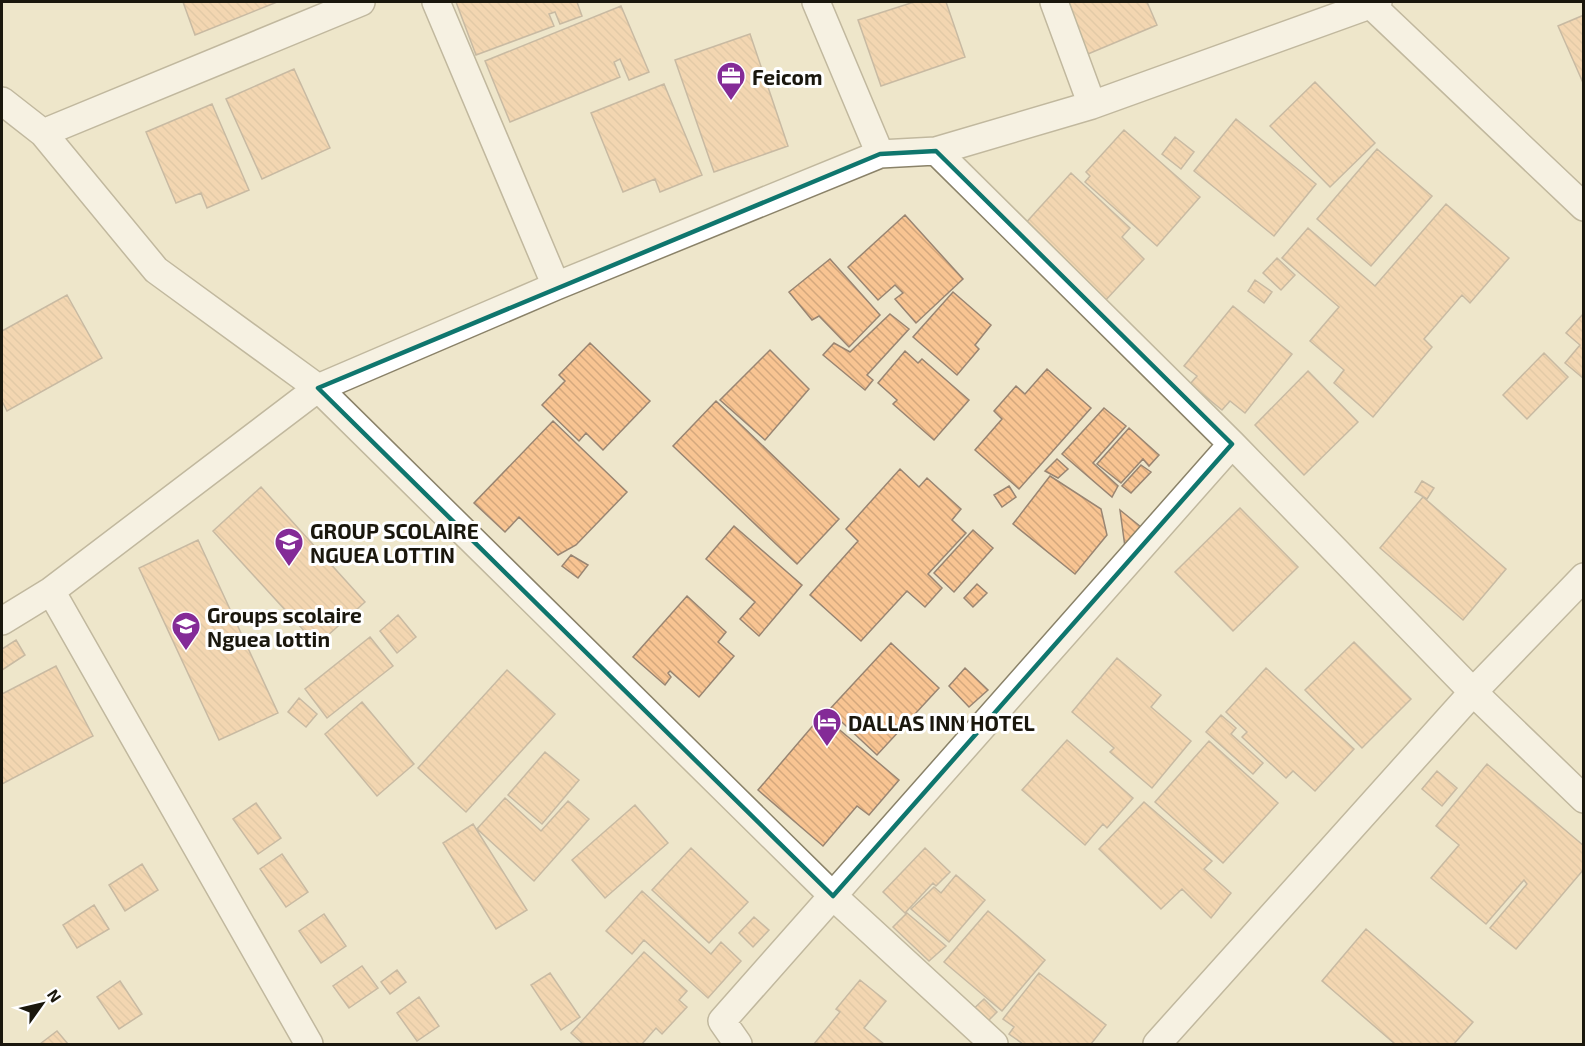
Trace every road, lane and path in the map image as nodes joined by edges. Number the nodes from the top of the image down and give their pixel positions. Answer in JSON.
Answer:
{"nodes":[{"id":1,"x":361,"y":2,"type":"edge"},
{"id":2,"x":436,"y":2,"type":"edge"},
{"id":3,"x":816,"y":2,"type":"edge"},
{"id":4,"x":1054,"y":2,"type":"edge"},
{"id":5,"x":1372,"y":3,"type":"edge"},
{"id":6,"x":2,"y":101,"type":"edge"},
{"id":7,"x":1092,"y":105,"type":"junction"},
{"id":8,"x":43,"y":133,"type":"junction"},
{"id":9,"x":936,"y":151,"type":"junction"},
{"id":10,"x":880,"y":154,"type":"junction"},
{"id":11,"x":1584,"y":207,"type":"edge"},
{"id":12,"x":556,"y":286,"type":"junction"},
{"id":13,"x":318,"y":388,"type":"junction"},
{"id":14,"x":1232,"y":444,"type":"junction"},
{"id":15,"x":1584,"y":577,"type":"edge"},
{"id":16,"x":51,"y":591,"type":"junction"},
{"id":17,"x":2,"y":621,"type":"edge"},
{"id":18,"x":1473,"y":692,"type":"junction"},
{"id":19,"x":1584,"y":799,"type":"edge"},
{"id":20,"x":833,"y":896,"type":"junction"},
{"id":21,"x":309,"y":1044,"type":"edge"},
{"id":22,"x":738,"y":1044,"type":"edge"},
{"id":23,"x":994,"y":1044,"type":"edge"},
{"id":24,"x":1157,"y":1044,"type":"edge"}],
"edges":[{"from":1,"to":8,"type":"street"},
{"from":2,"to":12,"type":"street"},
{"from":3,"to":10,"type":"street"},
{"from":4,"to":7,"type":"street"},
{"from":5,"to":7,"type":"street"},
{"from":5,"to":11,"type":"street"},
{"from":6,"to":8,"type":"street"},
{"from":7,"to":9,"type":"street"},
{"from":8,"to":13,"type":"street"},
{"from":9,"to":10,"type":"street"},
{"from":9,"to":14,"type":"street"},
{"from":10,"to":12,"type":"street"},
{"from":12,"to":13,"type":"street"},
{"from":13,"to":16,"type":"street"},
{"from":13,"to":20,"type":"street"},
{"from":14,"to":18,"type":"street"},
{"from":14,"to":20,"type":"street"},
{"from":15,"to":18,"type":"street"},
{"from":16,"to":17,"type":"street"},
{"from":16,"to":21,"type":"street"},
{"from":18,"to":19,"type":"street"},
{"from":18,"to":24,"type":"street"},
{"from":20,"to":22,"type":"street"},
{"from":20,"to":23,"type":"street"}]}
